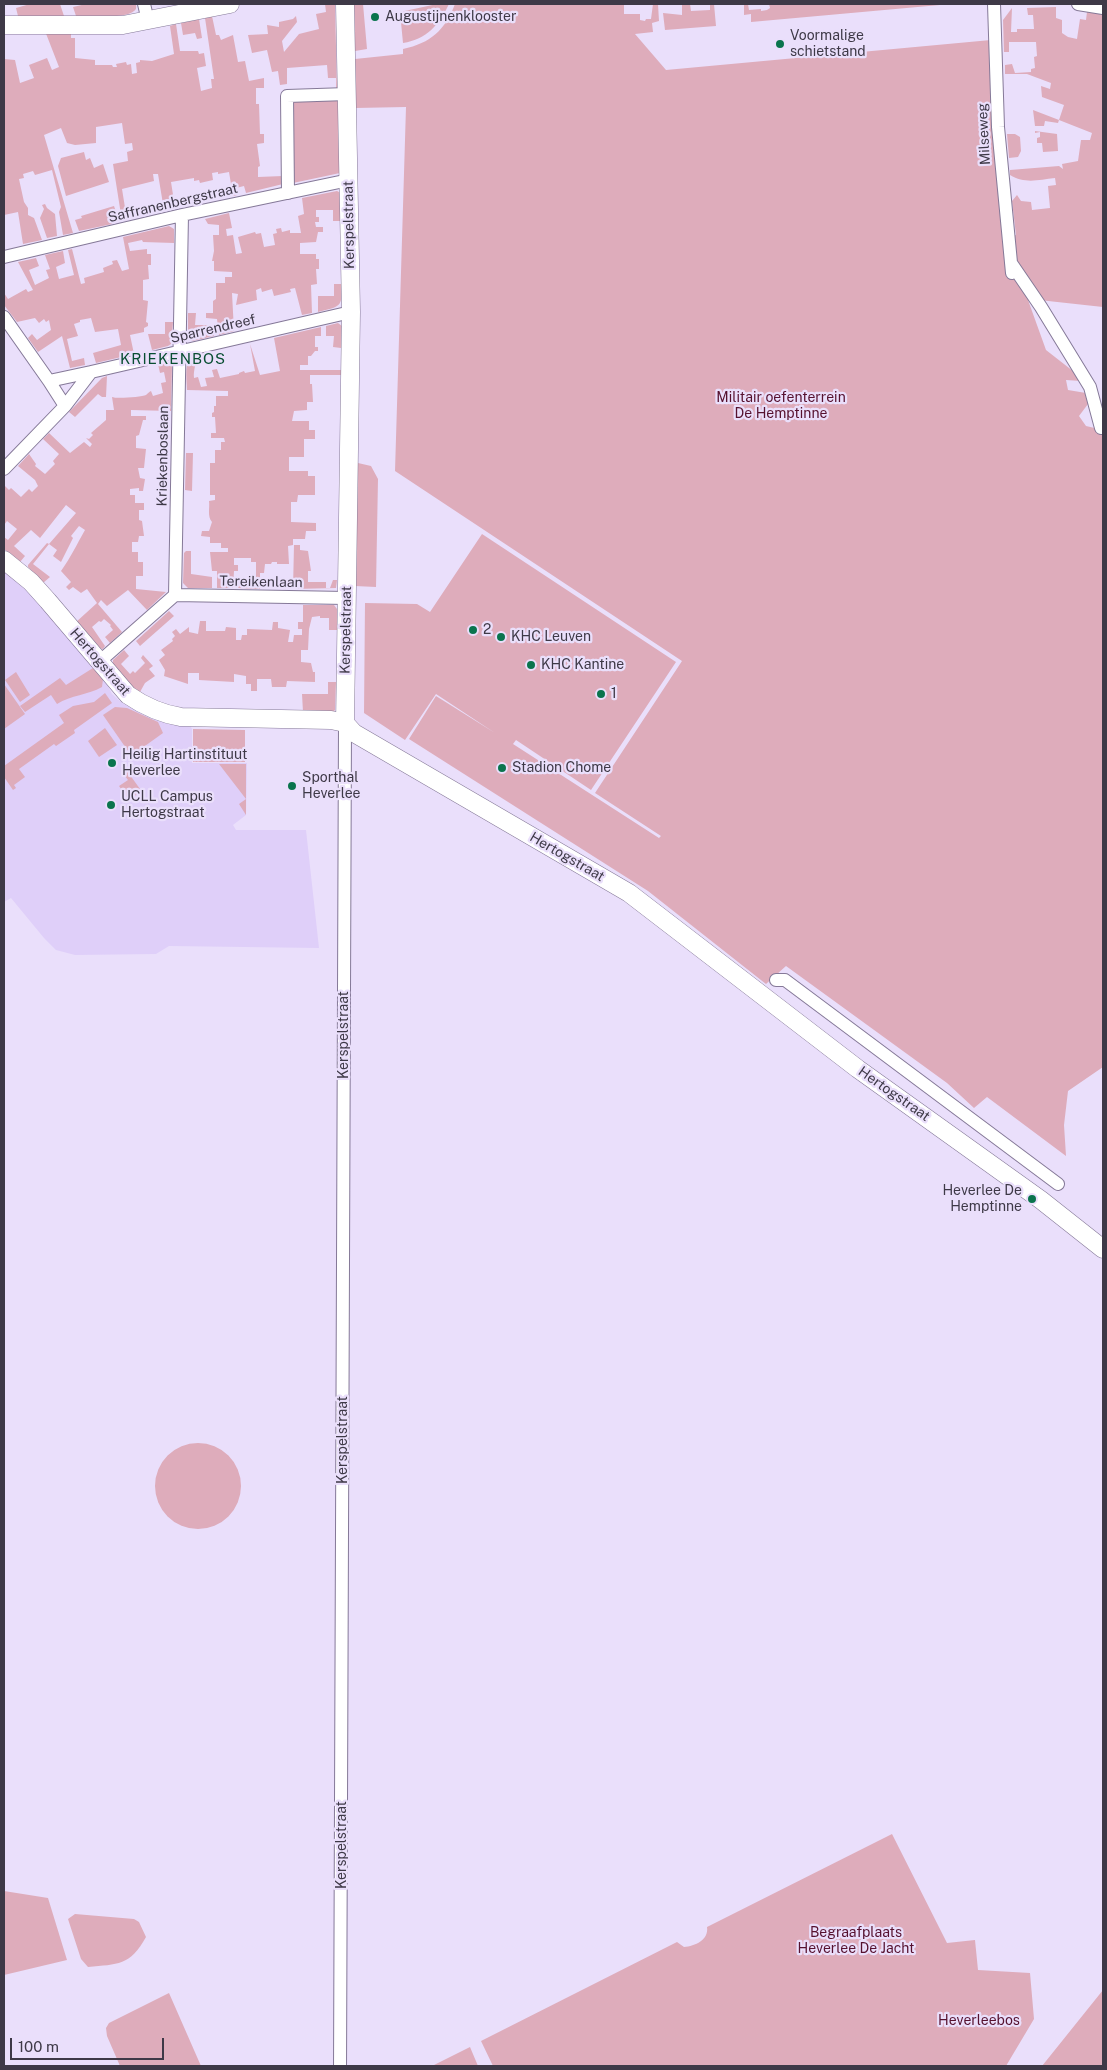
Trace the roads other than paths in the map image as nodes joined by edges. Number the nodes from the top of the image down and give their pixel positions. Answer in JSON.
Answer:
{"nodes":[{"id":1,"x":144,"y":4,"type":"edge"},
{"id":2,"x":230,"y":4,"type":"edge"},
{"id":3,"x":344,"y":4,"type":"edge"},
{"id":4,"x":994,"y":4,"type":"edge"},
{"id":5,"x":1078,"y":4,"type":"edge"},
{"id":6,"x":1103,"y":8,"type":"edge"},
{"id":7,"x":148,"y":21,"type":"junction"},
{"id":8,"x":4,"y":25,"type":"edge"},
{"id":9,"x":347,"y":94,"type":"junction"},
{"id":10,"x":349,"y":180,"type":"junction"},
{"id":11,"x":288,"y":193,"type":"junction"},
{"id":12,"x":182,"y":215,"type":"junction"},
{"id":13,"x":4,"y":257,"type":"edge"},
{"id":14,"x":350,"y":312,"type":"junction"},
{"id":15,"x":4,"y":318,"type":"edge"},
{"id":16,"x":180,"y":352,"type":"junction"},
{"id":17,"x":92,"y":372,"type":"junction"},
{"id":18,"x":49,"y":381,"type":"junction"},
{"id":19,"x":65,"y":406,"type":"junction"},
{"id":20,"x":1102,"y":428,"type":"dead end"},
{"id":21,"x":4,"y":468,"type":"edge"},
{"id":22,"x":4,"y":560,"type":"edge"},
{"id":23,"x":176,"y":595,"type":"junction"},
{"id":24,"x":346,"y":598,"type":"junction"},
{"id":25,"x":99,"y":662,"type":"junction"},
{"id":26,"x":344,"y":723,"type":"junction"},
{"id":27,"x":776,"y":980,"type":"dead end"},
{"id":28,"x":1058,"y":1184,"type":"dead end"},
{"id":29,"x":1103,"y":1249,"type":"edge"},
{"id":30,"x":340,"y":2066,"type":"edge"}],
"edges":[{"from":1,"to":7,"type":"street"},
{"from":2,"to":7,"type":"street"},
{"from":3,"to":9,"type":"street","name":"Kerspelstraat"},
{"from":4,"to":20,"type":"street","name":"Milseweg"},
{"from":5,"to":6,"type":"street"},
{"from":7,"to":8,"type":"street"},
{"from":9,"to":10,"type":"street","name":"Kerspelstraat"},
{"from":9,"to":11,"type":"street"},
{"from":10,"to":11,"type":"street","name":"Saffranenbergstraat"},
{"from":10,"to":14,"type":"street","name":"Kerspelstraat"},
{"from":11,"to":12,"type":"street","name":"Saffranenbergstraat"},
{"from":12,"to":13,"type":"street","name":"Saffranenbergstraat"},
{"from":12,"to":16,"type":"street","name":"Kriekenboslaan"},
{"from":14,"to":16,"type":"street","name":"Sparrendreef"},
{"from":14,"to":24,"type":"street","name":"Kerspelstraat"},
{"from":15,"to":18,"type":"street"},
{"from":16,"to":17,"type":"street","name":"Sparrendreef"},
{"from":16,"to":23,"type":"street","name":"Kriekenboslaan"},
{"from":17,"to":18,"type":"street","name":"Sparrendreef"},
{"from":17,"to":19,"type":"street"},
{"from":18,"to":19,"type":"street"},
{"from":19,"to":21,"type":"street"},
{"from":22,"to":25,"type":"street","name":"Hertogstraat"},
{"from":23,"to":24,"type":"street","name":"Tereikenlaan"},
{"from":23,"to":25,"type":"street"},
{"from":24,"to":26,"type":"street","name":"Kerspelstraat"},
{"from":25,"to":26,"type":"street","name":"Hertogstraat"},
{"from":26,"to":29,"type":"street","name":"Hertogstraat"},
{"from":26,"to":30,"type":"street","name":"Kerspelstraat"},
{"from":27,"to":28,"type":"street"}]}
